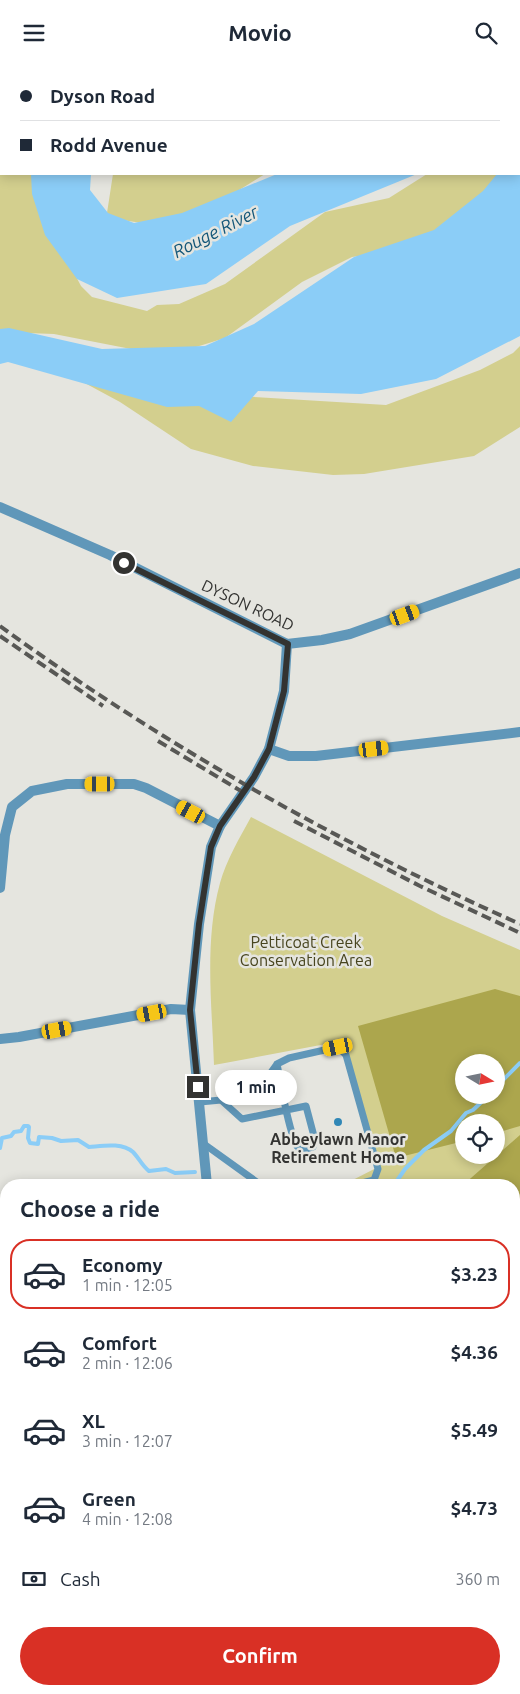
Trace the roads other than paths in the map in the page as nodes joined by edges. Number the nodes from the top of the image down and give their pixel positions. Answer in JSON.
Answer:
{"nodes":[{"id":1,"x":0,"y":507,"type":"edge"},
{"id":2,"x":520,"y":573,"type":"edge"},
{"id":3,"x":288,"y":644,"type":"junction"},
{"id":4,"x":520,"y":732,"type":"edge"},
{"id":5,"x":269,"y":749,"type":"junction"},
{"id":6,"x":220,"y":826,"type":"junction"},
{"id":7,"x":0,"y":888,"type":"edge"},
{"id":8,"x":190,"y":1010,"type":"junction"},
{"id":9,"x":0,"y":1039,"type":"edge"},
{"id":10,"x":276,"y":1064,"type":"junction"},
{"id":11,"x":221,"y":1100,"type":"junction"},
{"id":12,"x":200,"y":1102,"type":"junction"},
{"id":13,"x":286,"y":1110,"type":"junction"},
{"id":14,"x":204,"y":1144,"type":"junction"},
{"id":15,"x":207,"y":1179,"type":"edge"},
{"id":16,"x":253,"y":1179,"type":"edge"},
{"id":17,"x":374,"y":1179,"type":"edge"}],
"edges":[{"from":1,"to":3,"type":"street","name":"DYSON ROAD"},
{"from":2,"to":3,"type":"street","name":"DYSON ROAD"},
{"from":3,"to":5,"type":"street"},
{"from":4,"to":5,"type":"street"},
{"from":5,"to":6,"type":"street"},
{"from":6,"to":7,"type":"street"},
{"from":6,"to":8,"type":"street"},
{"from":8,"to":9,"type":"street"},
{"from":8,"to":12,"type":"street"},
{"from":10,"to":11,"type":"lane"},
{"from":10,"to":13,"type":"lane"},
{"from":10,"to":17,"type":"lane"},
{"from":11,"to":12,"type":"lane"},
{"from":11,"to":13,"type":"lane"},
{"from":12,"to":14,"type":"street"},
{"from":13,"to":13,"type":"lane"},
{"from":14,"to":15,"type":"street"},
{"from":14,"to":16,"type":"lane"}]}
